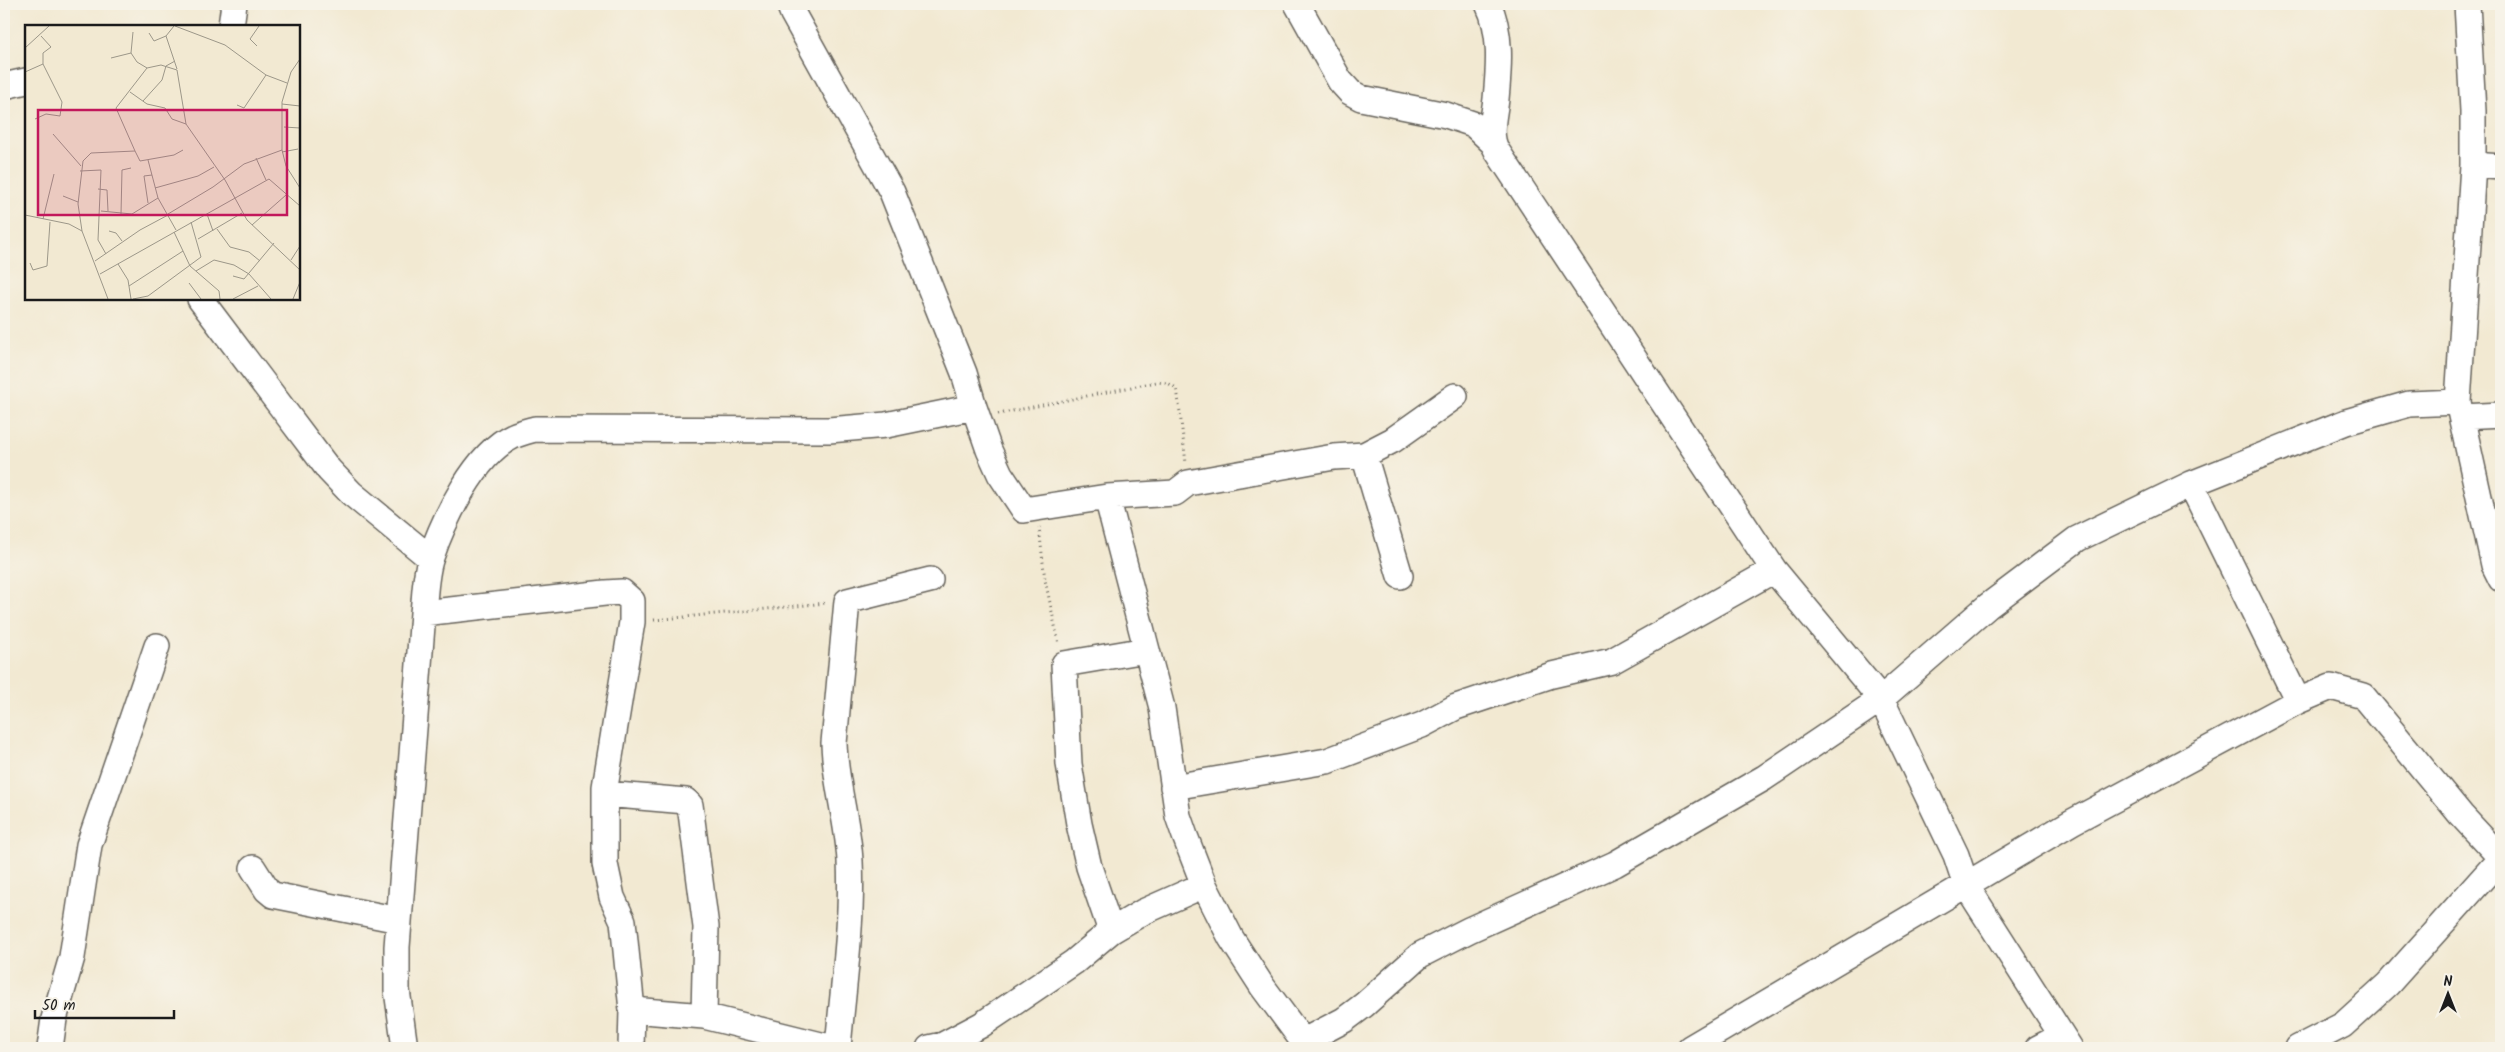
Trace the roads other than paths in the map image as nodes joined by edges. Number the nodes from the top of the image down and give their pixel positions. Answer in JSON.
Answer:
{"nodes":[{"id":1,"x":234,"y":4,"type":"edge"},
{"id":2,"x":789,"y":4,"type":"edge"},
{"id":3,"x":1297,"y":4,"type":"edge"},
{"id":4,"x":1488,"y":4,"type":"edge"},
{"id":5,"x":2467,"y":4,"type":"edge"},
{"id":6,"x":231,"y":25,"type":"edge"},
{"id":7,"x":25,"y":81,"type":"edge"},
{"id":8,"x":4,"y":86,"type":"edge"},
{"id":9,"x":1492,"y":142,"type":"junction"},
{"id":10,"x":2473,"y":165,"type":"junction"},
{"id":11,"x":2501,"y":167,"type":"edge"},
{"id":12,"x":201,"y":300,"type":"edge"},
{"id":13,"x":1455,"y":396,"type":"dead end"},
{"id":14,"x":2460,"y":409,"type":"junction"},
{"id":15,"x":976,"y":412,"type":"junction"},
{"id":16,"x":2501,"y":415,"type":"edge"},
{"id":17,"x":1364,"y":455,"type":"junction"},
{"id":18,"x":2191,"y":484,"type":"junction"},
{"id":19,"x":1107,"y":497,"type":"junction"},
{"id":20,"x":430,"y":558,"type":"junction"},
{"id":21,"x":1774,"y":570,"type":"junction"},
{"id":22,"x":1400,"y":576,"type":"dead end"},
{"id":23,"x":2501,"y":579,"type":"edge"},
{"id":24,"x":930,"y":580,"type":"dead end"},
{"id":25,"x":423,"y":613,"type":"junction"},
{"id":26,"x":158,"y":646,"type":"dead end"},
{"id":27,"x":1146,"y":650,"type":"junction"},
{"id":28,"x":1881,"y":699,"type":"junction"},
{"id":29,"x":2298,"y":701,"type":"junction"},
{"id":30,"x":1173,"y":787,"type":"junction"},
{"id":31,"x":605,"y":794,"type":"junction"},
{"id":32,"x":2501,"y":858,"type":"edge"},
{"id":33,"x":253,"y":868,"type":"dead end"},
{"id":34,"x":1204,"y":884,"type":"junction"},
{"id":35,"x":1966,"y":884,"type":"junction"},
{"id":36,"x":399,"y":920,"type":"junction"},
{"id":37,"x":1111,"y":930,"type":"junction"},
{"id":38,"x":632,"y":1010,"type":"junction"},
{"id":39,"x":704,"y":1016,"type":"junction"},
{"id":40,"x":2066,"y":1042,"type":"edge"},
{"id":41,"x":1306,"y":1045,"type":"edge"},
{"id":42,"x":1697,"y":1046,"type":"edge"},
{"id":43,"x":50,"y":1048,"type":"edge"},
{"id":44,"x":405,"y":1048,"type":"edge"},
{"id":45,"x":631,"y":1048,"type":"edge"},
{"id":46,"x":833,"y":1048,"type":"edge"},
{"id":47,"x":838,"y":1048,"type":"edge"},
{"id":48,"x":929,"y":1048,"type":"edge"},
{"id":49,"x":2038,"y":1048,"type":"edge"},
{"id":50,"x":2298,"y":1048,"type":"edge"}],
"edges":[{"from":1,"to":6,"type":"street"},
{"from":2,"to":15,"type":"street"},
{"from":3,"to":9,"type":"street"},
{"from":4,"to":9,"type":"street"},
{"from":5,"to":10,"type":"street"},
{"from":7,"to":8,"type":"street"},
{"from":9,"to":21,"type":"street"},
{"from":10,"to":11,"type":"street"},
{"from":10,"to":14,"type":"street"},
{"from":12,"to":20,"type":"street"},
{"from":13,"to":17,"type":"street"},
{"from":14,"to":16,"type":"street"},
{"from":14,"to":18,"type":"street"},
{"from":14,"to":23,"type":"street"},
{"from":15,"to":19,"type":"street"},
{"from":15,"to":20,"type":"street"},
{"from":17,"to":19,"type":"street"},
{"from":17,"to":22,"type":"street"},
{"from":18,"to":28,"type":"street"},
{"from":18,"to":29,"type":"street"},
{"from":19,"to":27,"type":"street"},
{"from":20,"to":25,"type":"street"},
{"from":21,"to":28,"type":"street"},
{"from":21,"to":30,"type":"street"},
{"from":24,"to":47,"type":"street"},
{"from":25,"to":31,"type":"street"},
{"from":25,"to":36,"type":"street"},
{"from":26,"to":43,"type":"street"},
{"from":27,"to":30,"type":"street"},
{"from":27,"to":37,"type":"street"},
{"from":28,"to":35,"type":"street"},
{"from":28,"to":41,"type":"street"},
{"from":29,"to":32,"type":"street"},
{"from":29,"to":35,"type":"street"},
{"from":30,"to":34,"type":"street"},
{"from":31,"to":38,"type":"street"},
{"from":31,"to":39,"type":"street"},
{"from":32,"to":50,"type":"street"},
{"from":33,"to":36,"type":"street"},
{"from":34,"to":37,"type":"street"},
{"from":34,"to":41,"type":"street"},
{"from":35,"to":40,"type":"street"},
{"from":35,"to":42,"type":"street"},
{"from":36,"to":44,"type":"street"},
{"from":37,"to":48,"type":"street"},
{"from":38,"to":39,"type":"street"},
{"from":38,"to":45,"type":"street"},
{"from":39,"to":46,"type":"street"},
{"from":40,"to":49,"type":"street"}]}
